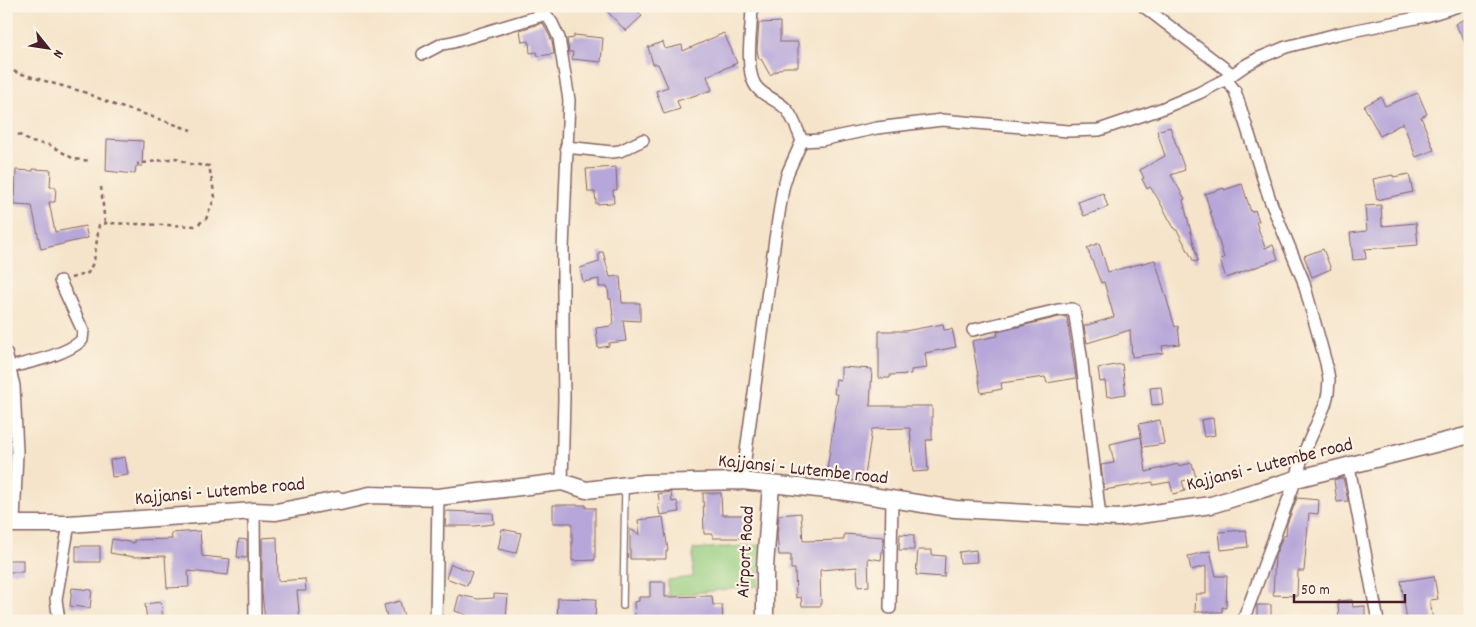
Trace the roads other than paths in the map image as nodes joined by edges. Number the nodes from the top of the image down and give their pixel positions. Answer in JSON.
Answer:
{"nodes":[{"id":1,"x":752,"y":6,"type":"edge"},
{"id":2,"x":1143,"y":6,"type":"edge"},
{"id":3,"x":1458,"y":6,"type":"edge"},
{"id":4,"x":423,"y":54,"type":"dead end"},
{"id":5,"x":1229,"y":77,"type":"junction"},
{"id":6,"x":642,"y":140,"type":"dead end"},
{"id":7,"x":802,"y":142,"type":"junction"},
{"id":8,"x":566,"y":147,"type":"junction"},
{"id":9,"x":60,"y":281,"type":"road end"},
{"id":10,"x":973,"y":330,"type":"dead end"},
{"id":11,"x":6,"y":353,"type":"edge"},
{"id":12,"x":10,"y":367,"type":"junction"},
{"id":13,"x":1470,"y":435,"type":"edge"},
{"id":14,"x":1348,"y":467,"type":"junction"},
{"id":15,"x":1296,"y":480,"type":"junction"},
{"id":16,"x":562,"y":482,"type":"junction"},
{"id":17,"x":742,"y":482,"type":"junction"},
{"id":18,"x":625,"y":485,"type":"junction"},
{"id":19,"x":771,"y":485,"type":"junction"},
{"id":20,"x":438,"y":497,"type":"junction"},
{"id":21,"x":892,"y":500,"type":"junction"},
{"id":22,"x":254,"y":512,"type":"junction"},
{"id":23,"x":1100,"y":517,"type":"junction"},
{"id":24,"x":10,"y":523,"type":"edge"},
{"id":25,"x":69,"y":524,"type":"junction"},
{"id":26,"x":624,"y":606,"type":"dead end"},
{"id":27,"x":890,"y":608,"type":"dead end"},
{"id":28,"x":59,"y":621,"type":"edge"},
{"id":29,"x":255,"y":621,"type":"edge"},
{"id":30,"x":436,"y":621,"type":"edge"},
{"id":31,"x":765,"y":621,"type":"edge"},
{"id":32,"x":1243,"y":621,"type":"edge"},
{"id":33,"x":1378,"y":621,"type":"edge"}],
"edges":[{"from":1,"to":7,"type":"street"},
{"from":2,"to":5,"type":"street"},
{"from":3,"to":5,"type":"street"},
{"from":4,"to":8,"type":"street"},
{"from":5,"to":7,"type":"street"},
{"from":5,"to":15,"type":"street"},
{"from":6,"to":8,"type":"street"},
{"from":7,"to":17,"type":"street"},
{"from":8,"to":16,"type":"street"},
{"from":9,"to":12,"type":"street"},
{"from":10,"to":23,"type":"street"},
{"from":11,"to":12,"type":"street"},
{"from":12,"to":24,"type":"street"},
{"from":13,"to":14,"type":"street","name":"Kajjansi - Lutembe road"},
{"from":14,"to":15,"type":"street","name":"Kajjansi - Lutembe road"},
{"from":14,"to":33,"type":"street"},
{"from":15,"to":23,"type":"street","name":"Kajjansi - Lutembe road"},
{"from":15,"to":32,"type":"street"},
{"from":16,"to":18,"type":"street","name":"Kajjansi - Lutembe road"},
{"from":16,"to":20,"type":"street","name":"Kajjansi - Lutembe road"},
{"from":17,"to":18,"type":"street","name":"Kajjansi - Lutembe road"},
{"from":17,"to":19,"type":"street","name":"Kajjansi - Lutembe road"},
{"from":18,"to":26,"type":"lane"},
{"from":19,"to":21,"type":"street","name":"Kajjansi - Lutembe road"},
{"from":19,"to":31,"type":"street","name":"Airport Road"},
{"from":20,"to":22,"type":"street","name":"Kajjansi - Lutembe road"},
{"from":20,"to":30,"type":"street"},
{"from":21,"to":23,"type":"street","name":"Kajjansi - Lutembe road"},
{"from":21,"to":27,"type":"street"},
{"from":22,"to":25,"type":"street","name":"Kajjansi - Lutembe road"},
{"from":22,"to":29,"type":"street"},
{"from":24,"to":25,"type":"street","name":"Kajjansi - Lutembe road"},
{"from":25,"to":28,"type":"street"}]}
